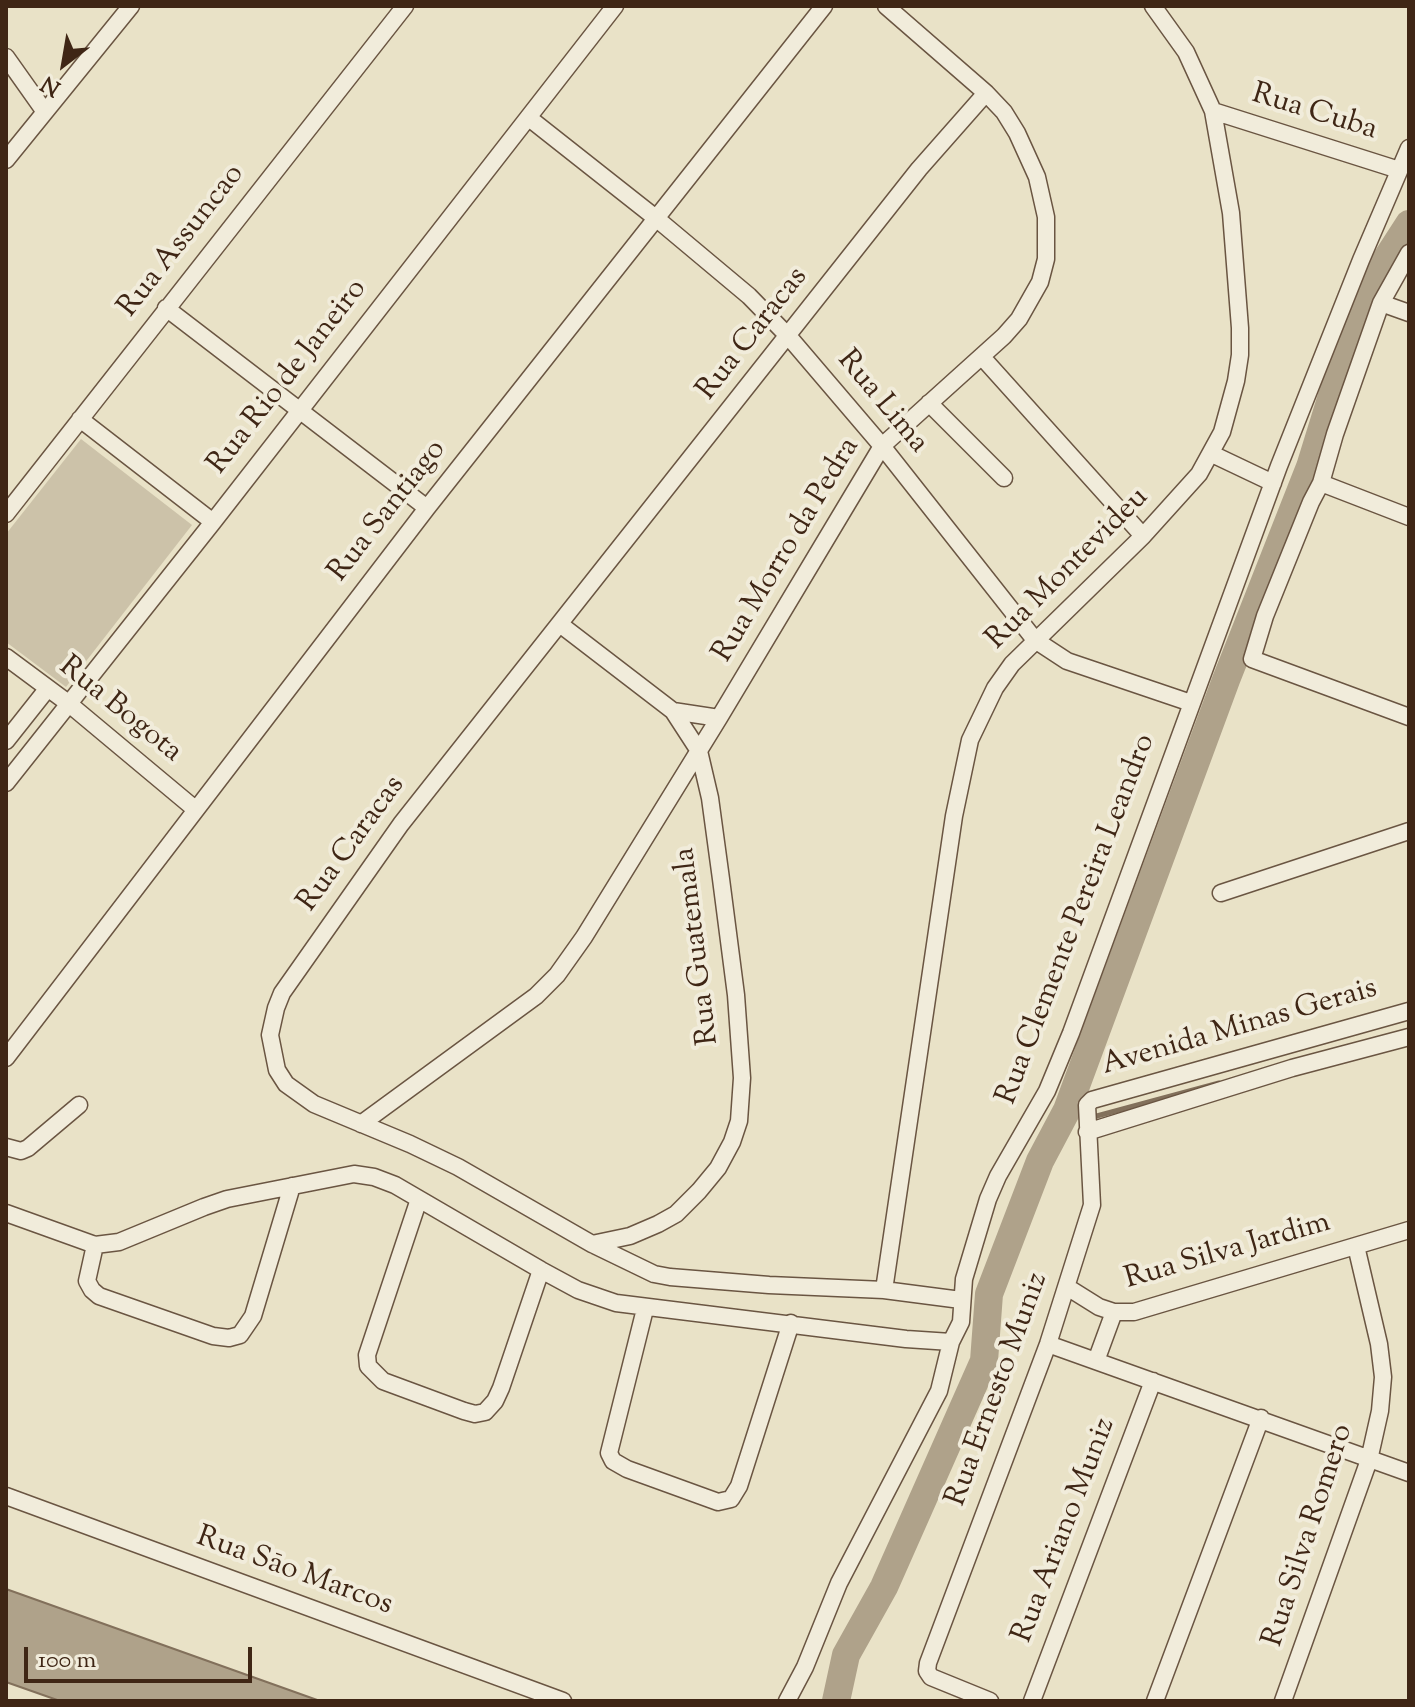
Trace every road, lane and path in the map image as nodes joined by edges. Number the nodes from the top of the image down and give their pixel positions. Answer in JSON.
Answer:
{"nodes":[{"id":1,"x":131,"y":6,"type":"edge"},
{"id":2,"x":405,"y":6,"type":"edge"},
{"id":3,"x":615,"y":6,"type":"edge"},
{"id":4,"x":824,"y":6,"type":"edge"},
{"id":5,"x":886,"y":6,"type":"edge"},
{"id":6,"x":1153,"y":6,"type":"edge"},
{"id":7,"x":6,"y":57,"type":"edge"},
{"id":8,"x":986,"y":93,"type":"junction"},
{"id":9,"x":1213,"y":111,"type":"junction"},
{"id":10,"x":45,"y":112,"type":"junction"},
{"id":11,"x":529,"y":118,"type":"junction"},
{"id":12,"x":1409,"y":148,"type":"edge"},
{"id":13,"x":6,"y":160,"type":"edge"},
{"id":14,"x":1399,"y":170,"type":"junction"},
{"id":15,"x":657,"y":219,"type":"junction"},
{"id":16,"x":1409,"y":253,"type":"edge"},
{"id":17,"x":1381,"y":303,"type":"junction"},
{"id":18,"x":166,"y":308,"type":"junction"},
{"id":19,"x":1409,"y":313,"type":"edge"},
{"id":20,"x":789,"y":337,"type":"junction"},
{"id":21,"x":982,"y":357,"type":"junction"},
{"id":22,"x":929,"y":403,"type":"junction"},
{"id":23,"x":299,"y":409,"type":"junction"},
{"id":24,"x":80,"y":419,"type":"junction"},
{"id":25,"x":882,"y":446,"type":"junction"},
{"id":26,"x":1212,"y":454,"type":"junction"},
{"id":27,"x":1004,"y":478,"type":"dead end"},
{"id":28,"x":1273,"y":483,"type":"junction"},
{"id":29,"x":1321,"y":483,"type":"junction"},
{"id":30,"x":427,"y":508,"type":"junction"},
{"id":31,"x":7,"y":511,"type":"edge"},
{"id":32,"x":1409,"y":517,"type":"edge"},
{"id":33,"x":213,"y":522,"type":"junction"},
{"id":34,"x":1143,"y":536,"type":"junction"},
{"id":35,"x":561,"y":625,"type":"junction"},
{"id":36,"x":1035,"y":640,"type":"junction"},
{"id":37,"x":6,"y":657,"type":"edge"},
{"id":38,"x":48,"y":688,"type":"junction"},
{"id":39,"x":68,"y":703,"type":"junction"},
{"id":40,"x":1191,"y":703,"type":"junction"},
{"id":41,"x":673,"y":711,"type":"junction"},
{"id":42,"x":1409,"y":717,"type":"edge"},
{"id":43,"x":719,"y":718,"type":"junction"},
{"id":44,"x":6,"y":741,"type":"edge"},
{"id":45,"x":699,"y":751,"type":"junction"},
{"id":46,"x":6,"y":783,"type":"edge"},
{"id":47,"x":195,"y":809,"type":"junction"},
{"id":48,"x":1409,"y":831,"type":"edge"},
{"id":49,"x":1221,"y":893,"type":"dead end"},
{"id":50,"x":1409,"y":1011,"type":"edge"},
{"id":51,"x":1409,"y":1037,"type":"edge"},
{"id":52,"x":6,"y":1058,"type":"edge"},
{"id":53,"x":79,"y":1105,"type":"dead end"},
{"id":54,"x":1087,"y":1105,"type":"joint"},
{"id":55,"x":361,"y":1124,"type":"junction"},
{"id":56,"x":1087,"y":1127,"type":"junction"},
{"id":57,"x":6,"y":1147,"type":"edge"},
{"id":58,"x":292,"y":1186,"type":"junction"},
{"id":59,"x":419,"y":1199,"type":"junction"},
{"id":60,"x":6,"y":1213,"type":"edge"},
{"id":61,"x":1409,"y":1230,"type":"edge"},
{"id":62,"x":592,"y":1244,"type":"junction"},
{"id":63,"x":95,"y":1245,"type":"junction"},
{"id":64,"x":1356,"y":1246,"type":"junction"},
{"id":65,"x":541,"y":1270,"type":"junction"},
{"id":66,"x":1067,"y":1287,"type":"junction"},
{"id":67,"x":884,"y":1290,"type":"junction"},
{"id":68,"x":961,"y":1300,"type":"junction"},
{"id":69,"x":645,"y":1309,"type":"junction"},
{"id":70,"x":1114,"y":1312,"type":"junction"},
{"id":71,"x":791,"y":1323,"type":"junction"},
{"id":72,"x":951,"y":1342,"type":"junction"},
{"id":73,"x":1048,"y":1344,"type":"junction"},
{"id":74,"x":1096,"y":1361,"type":"junction"},
{"id":75,"x":1153,"y":1381,"type":"junction"},
{"id":76,"x":1261,"y":1418,"type":"junction"},
{"id":77,"x":1369,"y":1460,"type":"junction"},
{"id":78,"x":1409,"y":1473,"type":"edge"},
{"id":79,"x":6,"y":1496,"type":"edge"},
{"id":80,"x":563,"y":1701,"type":"edge"},
{"id":81,"x":787,"y":1701,"type":"edge"},
{"id":82,"x":990,"y":1701,"type":"edge"},
{"id":83,"x":1032,"y":1701,"type":"edge"},
{"id":84,"x":1155,"y":1701,"type":"edge"},
{"id":85,"x":1283,"y":1701,"type":"edge"}],
"edges":[{"from":1,"to":10,"type":"street"},
{"from":2,"to":18,"type":"street","name":"Rua Assuncao"},
{"from":3,"to":11,"type":"street","name":"Rua Rio de Janeiro"},
{"from":4,"to":15,"type":"street","name":"Rua Santiago"},
{"from":5,"to":8,"type":"street","name":"Rua Morro da Pedra"},
{"from":6,"to":9,"type":"street","name":"Rua Montevideu"},
{"from":7,"to":10,"type":"street"},
{"from":8,"to":20,"type":"street","name":"Rua Caracas"},
{"from":8,"to":21,"type":"street","name":"Rua Morro da Pedra"},
{"from":9,"to":14,"type":"street","name":"Rua Cuba"},
{"from":9,"to":26,"type":"street","name":"Rua Montevideu"},
{"from":10,"to":13,"type":"street"},
{"from":11,"to":15,"type":"street","name":"Rua Lima"},
{"from":11,"to":23,"type":"street","name":"Rua Rio de Janeiro"},
{"from":12,"to":14,"type":"street","name":"Rua Clemente Pereira Leandro"},
{"from":14,"to":28,"type":"street","name":"Rua Clemente Pereira Leandro"},
{"from":15,"to":20,"type":"street","name":"Rua Lima"},
{"from":15,"to":30,"type":"street","name":"Rua Santiago"},
{"from":16,"to":17,"type":"street"},
{"from":17,"to":19,"type":"street"},
{"from":17,"to":29,"type":"street"},
{"from":18,"to":23,"type":"street"},
{"from":18,"to":24,"type":"street","name":"Rua Assuncao"},
{"from":20,"to":25,"type":"street","name":"Rua Lima"},
{"from":20,"to":35,"type":"street","name":"Rua Caracas"},
{"from":21,"to":22,"type":"street","name":"Rua Morro da Pedra"},
{"from":21,"to":34,"type":"street"},
{"from":22,"to":25,"type":"street","name":"Rua Morro da Pedra"},
{"from":22,"to":27,"type":"street"},
{"from":23,"to":30,"type":"street"},
{"from":23,"to":33,"type":"street","name":"Rua Rio de Janeiro"},
{"from":24,"to":31,"type":"street","name":"Rua Assuncao"},
{"from":24,"to":33,"type":"street"},
{"from":25,"to":36,"type":"street","name":"Rua Lima"},
{"from":25,"to":43,"type":"street","name":"Rua Morro da Pedra"},
{"from":26,"to":28,"type":"street"},
{"from":26,"to":34,"type":"street","name":"Rua Montevideu"},
{"from":28,"to":40,"type":"street","name":"Rua Clemente Pereira Leandro"},
{"from":29,"to":32,"type":"street"},
{"from":29,"to":42,"type":"street"},
{"from":30,"to":47,"type":"street","name":"Rua Santiago"},
{"from":33,"to":39,"type":"street","name":"Rua Rio de Janeiro"},
{"from":34,"to":36,"type":"street","name":"Rua Montevideu"},
{"from":35,"to":41,"type":"street","name":"Rua Guatemala"},
{"from":35,"to":55,"type":"street","name":"Rua Caracas"},
{"from":36,"to":40,"type":"street","name":"Rua Lima"},
{"from":36,"to":67,"type":"street","name":"Rua Montevideu"},
{"from":37,"to":38,"type":"street","name":"Rua Bogota"},
{"from":38,"to":39,"type":"street","name":"Rua Bogota"},
{"from":38,"to":44,"type":"street"},
{"from":39,"to":46,"type":"street","name":"Rua Rio de Janeiro"},
{"from":39,"to":47,"type":"street","name":"Rua Bogota"},
{"from":40,"to":68,"type":"street","name":"Rua Clemente Pereira Leandro"},
{"from":41,"to":43,"type":"street"},
{"from":41,"to":45,"type":"street","name":"Rua Guatemala"},
{"from":43,"to":45,"type":"street","name":"Rua Morro da Pedra"},
{"from":45,"to":55,"type":"street","name":"Rua Morro da Pedra"},
{"from":45,"to":62,"type":"street","name":"Rua Guatemala"},
{"from":47,"to":52,"type":"street","name":"Rua Santiago"},
{"from":48,"to":49,"type":"street"},
{"from":50,"to":54,"type":"street","name":"Avenida Minas Gerais"},
{"from":51,"to":56,"type":"street","name":"Avenida Minas Gerais"},
{"from":53,"to":57,"type":"street"},
{"from":54,"to":56,"type":"street","name":"Rua Ernesto Muniz"},
{"from":55,"to":62,"type":"street","name":"Rua Caracas"},
{"from":56,"to":66,"type":"street","name":"Rua Ernesto Muniz"},
{"from":58,"to":59,"type":"street"},
{"from":58,"to":63,"type":"street"},
{"from":58,"to":63,"type":"street"},
{"from":59,"to":65,"type":"street"},
{"from":59,"to":65,"type":"street"},
{"from":60,"to":63,"type":"street"},
{"from":61,"to":64,"type":"street","name":"Rua Silva Jardim"},
{"from":62,"to":67,"type":"street","name":"Rua Caracas"},
{"from":64,"to":70,"type":"street","name":"Rua Silva Jardim"},
{"from":64,"to":77,"type":"street","name":"Rua Silva Romero"},
{"from":65,"to":69,"type":"street"},
{"from":66,"to":70,"type":"street","name":"Rua Silva Jardim"},
{"from":66,"to":73,"type":"street","name":"Rua Ernesto Muniz"},
{"from":67,"to":68,"type":"street","name":"Rua Caracas"},
{"from":68,"to":72,"type":"street","name":"Rua Clemente Pereira Leandro"},
{"from":69,"to":71,"type":"street"},
{"from":69,"to":71,"type":"street"},
{"from":70,"to":74,"type":"street"},
{"from":71,"to":72,"type":"street"},
{"from":72,"to":81,"type":"street","name":"Rua Clemente Pereira Leandro"},
{"from":73,"to":74,"type":"street"},
{"from":73,"to":82,"type":"street","name":"Rua Ernesto Muniz"},
{"from":74,"to":75,"type":"street"},
{"from":75,"to":76,"type":"street"},
{"from":75,"to":83,"type":"street","name":"Rua Ariano Muniz"},
{"from":76,"to":77,"type":"street"},
{"from":76,"to":84,"type":"street"},
{"from":77,"to":78,"type":"street"},
{"from":77,"to":85,"type":"street","name":"Rua Silva Romero"},
{"from":79,"to":80,"type":"street","name":"Rua Sāo Marcos"}]}
